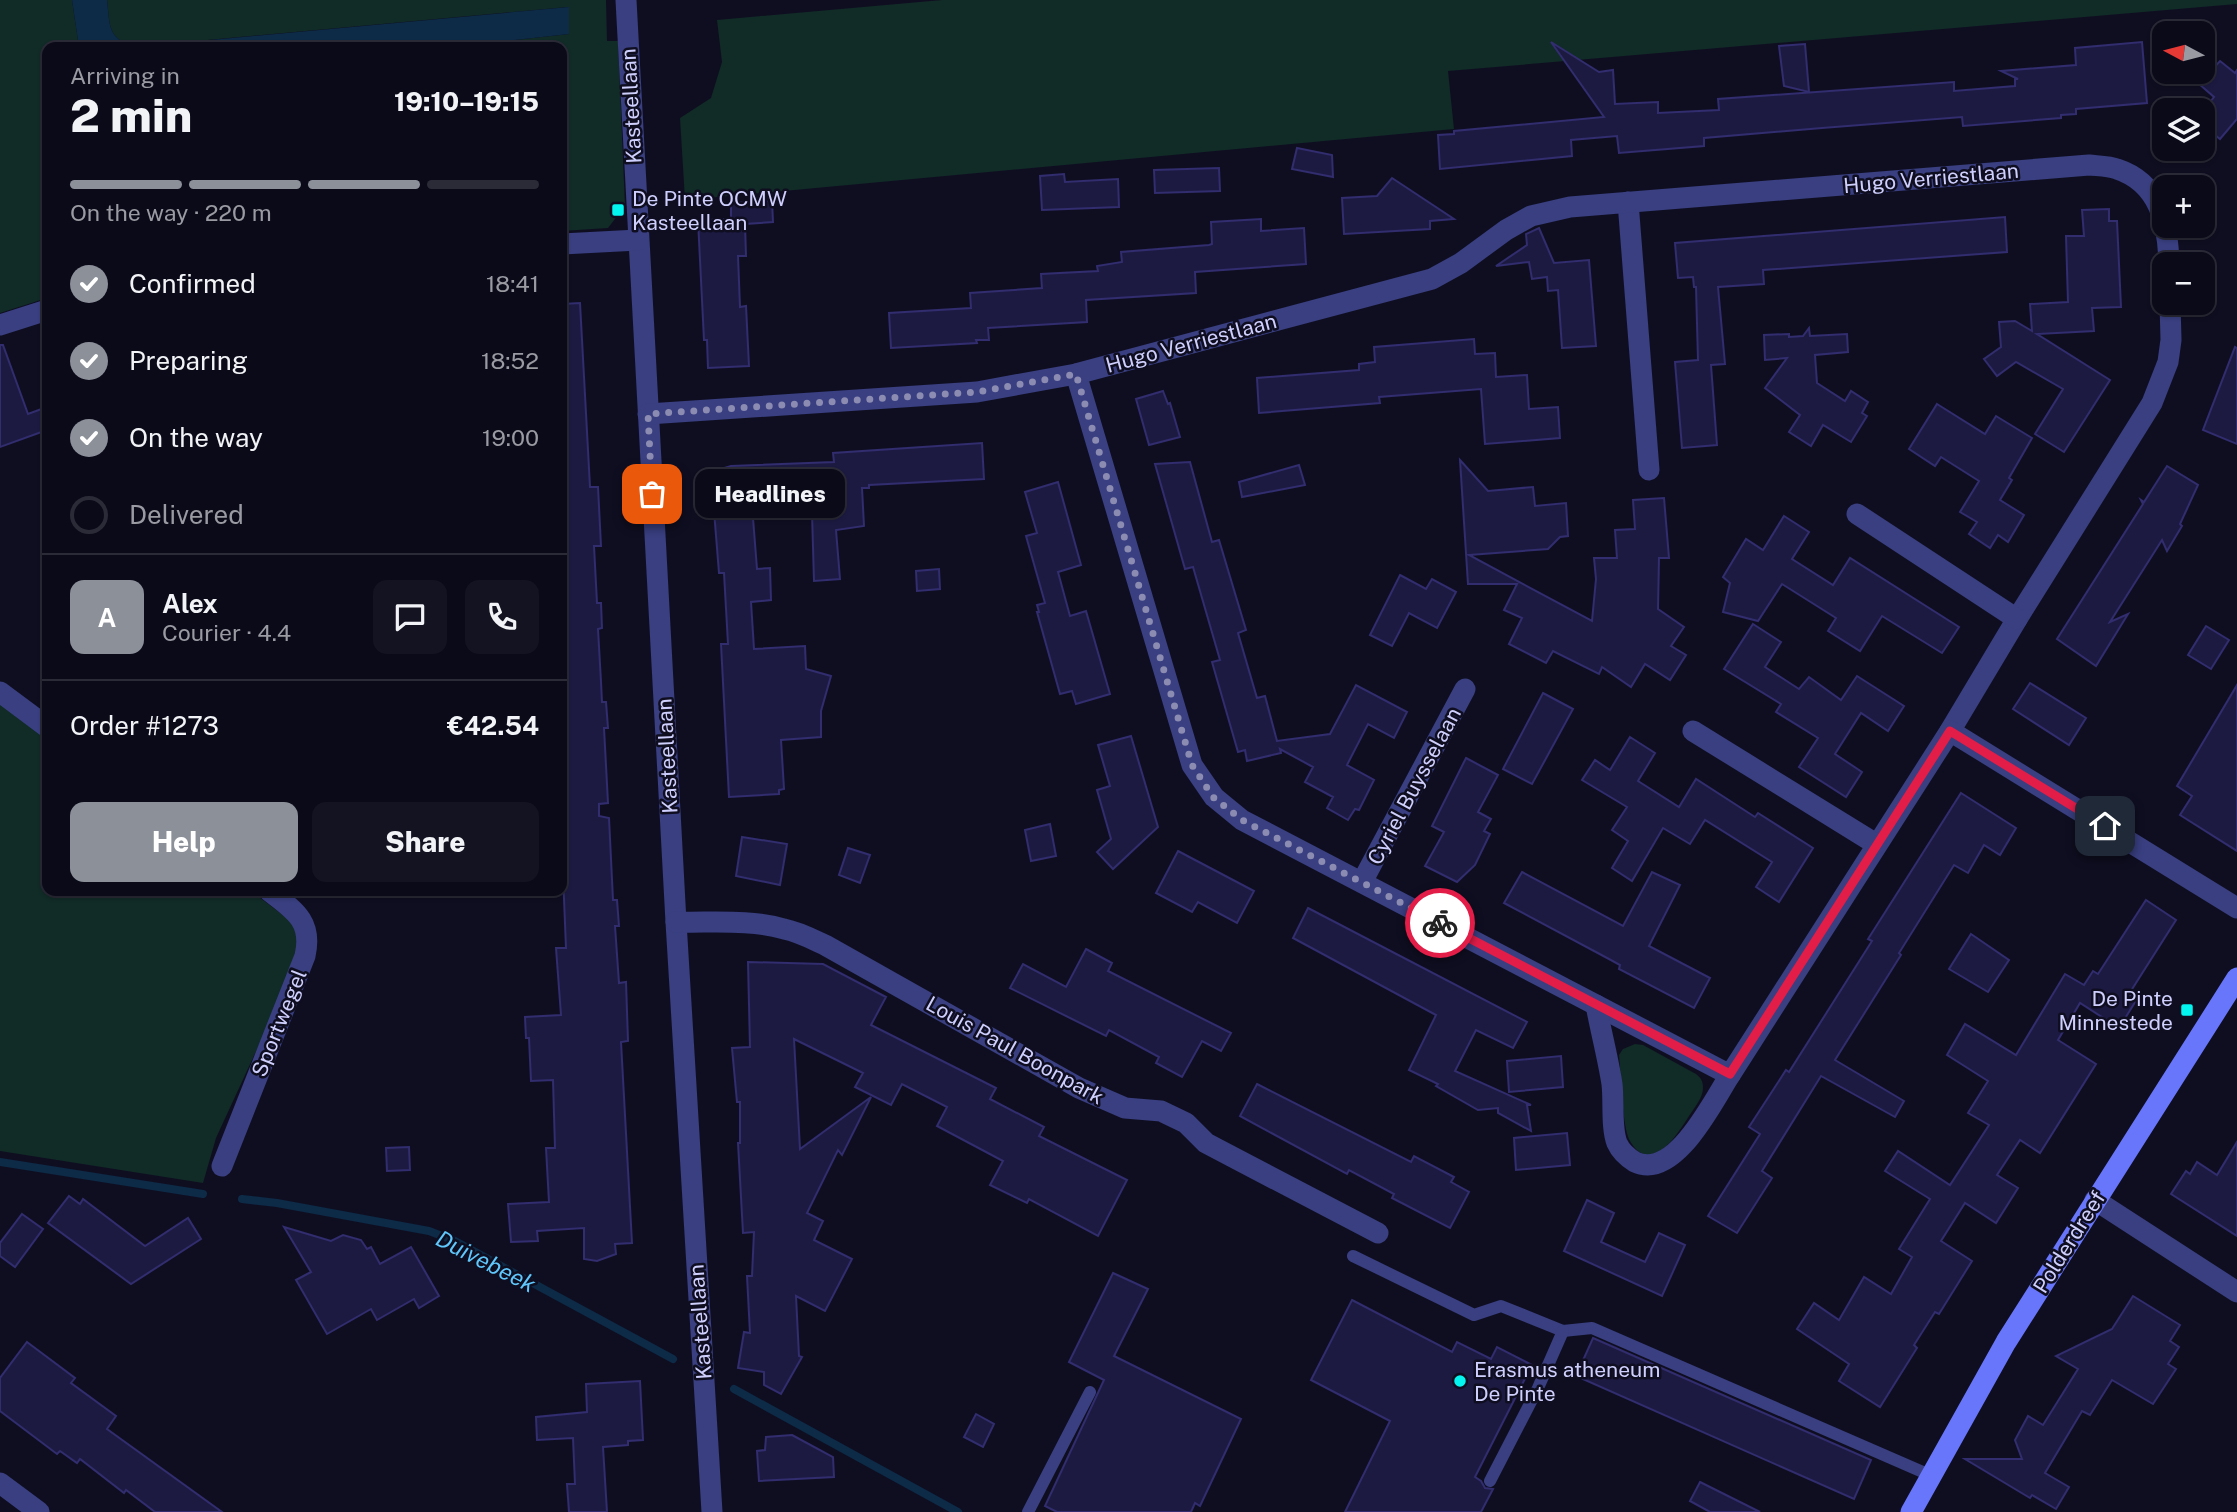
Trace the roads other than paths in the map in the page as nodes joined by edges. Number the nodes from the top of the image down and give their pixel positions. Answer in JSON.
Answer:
{"nodes":[{"id":1,"x":626,"y":0,"type":"edge"},
{"id":2,"x":1628,"y":202,"type":"junction"},
{"id":3,"x":638,"y":240,"type":"junction"},
{"id":4,"x":567,"y":244,"type":"edge"},
{"id":5,"x":2168,"y":252,"type":"edge"},
{"id":6,"x":42,"y":312,"type":"edge"},
{"id":7,"x":2170,"y":315,"type":"edge"},
{"id":8,"x":0,"y":325,"type":"edge"},
{"id":9,"x":1076,"y":374,"type":"junction"},
{"id":10,"x":648,"y":414,"type":"junction"},
{"id":11,"x":1649,"y":470,"type":"dead end"},
{"id":12,"x":1857,"y":514,"type":"dead end"},
{"id":13,"x":2017,"y":619,"type":"junction"},
{"id":14,"x":1465,"y":689,"type":"dead end"},
{"id":15,"x":0,"y":692,"type":"edge"},
{"id":16,"x":42,"y":723,"type":"edge"},
{"id":17,"x":1693,"y":731,"type":"dead end"},
{"id":18,"x":1950,"y":731,"type":"junction"},
{"id":19,"x":1876,"y":844,"type":"junction"},
{"id":20,"x":1362,"y":882,"type":"junction"},
{"id":21,"x":275,"y":896,"type":"edge"},
{"id":22,"x":2237,"y":908,"type":"edge"},
{"id":23,"x":676,"y":922,"type":"junction"},
{"id":24,"x":2237,"y":978,"type":"edge"},
{"id":25,"x":1596,"y":1005,"type":"junction"},
{"id":26,"x":1730,"y":1074,"type":"junction"},
{"id":27,"x":222,"y":1166,"type":"dead end"},
{"id":28,"x":2095,"y":1200,"type":"junction"},
{"id":29,"x":1378,"y":1233,"type":"dead end"},
{"id":30,"x":1353,"y":1256,"type":"dead end"},
{"id":31,"x":2237,"y":1292,"type":"edge"},
{"id":32,"x":1563,"y":1331,"type":"junction"},
{"id":33,"x":1090,"y":1392,"type":"dead end"},
{"id":34,"x":1932,"y":1476,"type":"junction"},
{"id":35,"x":1490,"y":1481,"type":"dead end"},
{"id":36,"x":0,"y":1483,"type":"edge"},
{"id":37,"x":30,"y":1509,"type":"edge"},
{"id":38,"x":712,"y":1512,"type":"edge"},
{"id":39,"x":1028,"y":1512,"type":"edge"},
{"id":40,"x":1911,"y":1512,"type":"edge"}],
"edges":[{"from":1,"to":3,"type":"street","name":"Kasteellaan"},
{"from":2,"to":5,"type":"street","name":"Hugo Verriestlaan"},
{"from":2,"to":9,"type":"street","name":"Hugo Verriestlaan"},
{"from":2,"to":11,"type":"street"},
{"from":3,"to":4,"type":"street"},
{"from":3,"to":10,"type":"street","name":"Kasteellaan"},
{"from":6,"to":8,"type":"street"},
{"from":7,"to":13,"type":"street"},
{"from":9,"to":10,"type":"street","name":"Hugo Verriestlaan"},
{"from":9,"to":20,"type":"street","name":"Cyriel Buysselaan"},
{"from":10,"to":23,"type":"street","name":"Kasteellaan"},
{"from":12,"to":13,"type":"street"},
{"from":13,"to":18,"type":"street"},
{"from":14,"to":20,"type":"street","name":"Cyriel Buysselaan"},
{"from":15,"to":16,"type":"street"},
{"from":17,"to":19,"type":"street"},
{"from":18,"to":19,"type":"street"},
{"from":18,"to":22,"type":"street"},
{"from":19,"to":26,"type":"street"},
{"from":20,"to":25,"type":"street","name":"Cyriel Buysselaan"},
{"from":21,"to":27,"type":"street","name":"Sportwegel"},
{"from":23,"to":29,"type":"street","name":"Louis Paul Boonpark"},
{"from":23,"to":38,"type":"street","name":"Kasteellaan"},
{"from":24,"to":28,"type":"street","name":"Polderdreef"},
{"from":25,"to":26,"type":"street","name":"Cyriel Buysselaan"},
{"from":25,"to":26,"type":"street"},
{"from":28,"to":31,"type":"street"},
{"from":28,"to":34,"type":"street","name":"Polderdreef"},
{"from":30,"to":32,"type":"lane"},
{"from":32,"to":34,"type":"lane"},
{"from":32,"to":35,"type":"lane"},
{"from":33,"to":39,"type":"lane"},
{"from":34,"to":40,"type":"street","name":"Polderdreef"},
{"from":36,"to":37,"type":"street"}]}
